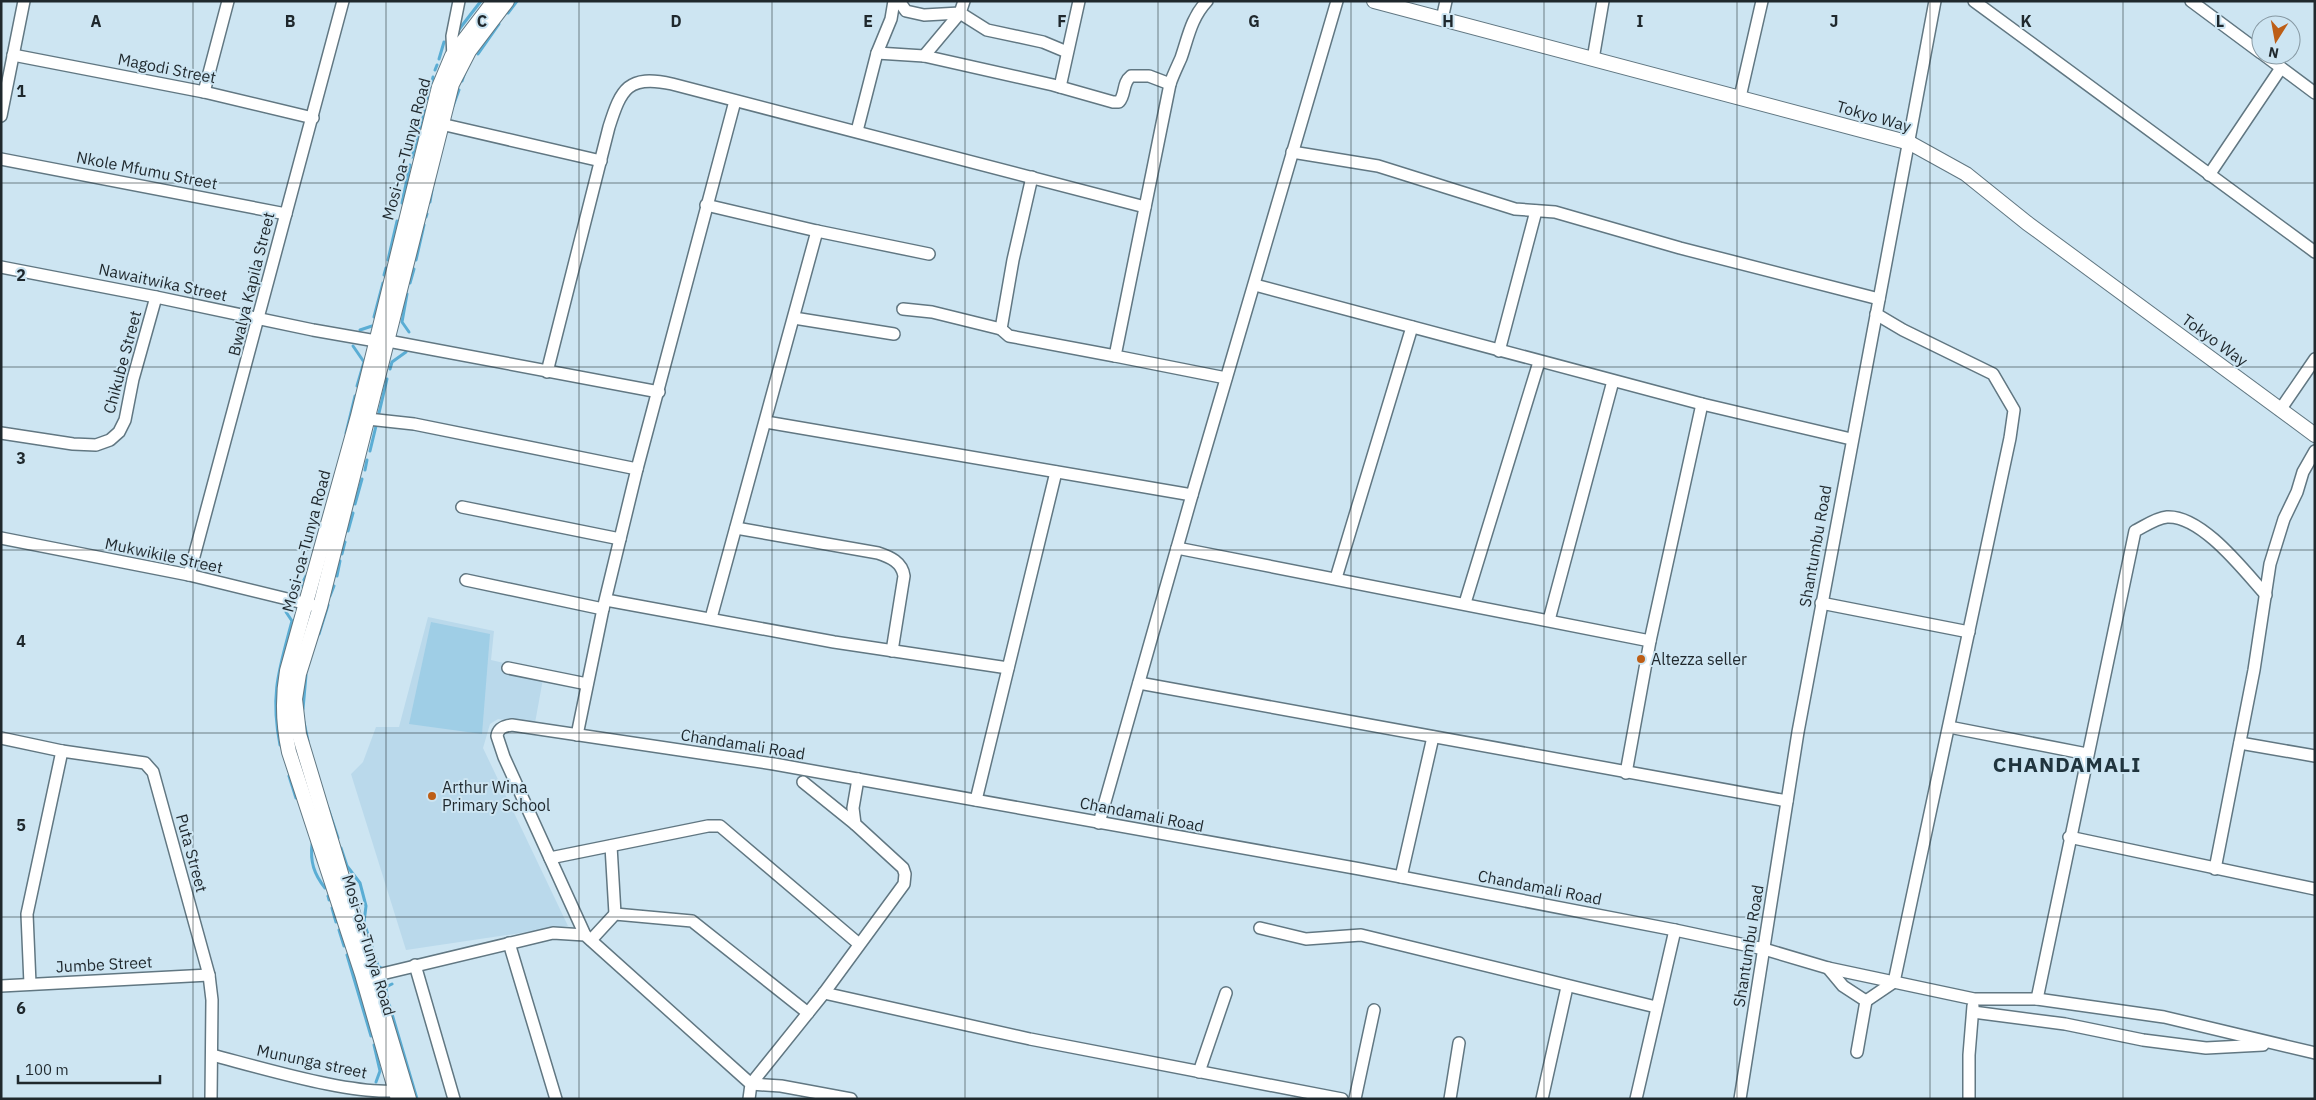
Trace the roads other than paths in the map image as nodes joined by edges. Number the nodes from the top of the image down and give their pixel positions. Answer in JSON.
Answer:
{"nodes":[{"id":1,"x":24,"y":1,"type":"edge"},
{"id":2,"x":228,"y":1,"type":"edge"},
{"id":3,"x":343,"y":1,"type":"edge"},
{"id":4,"x":459,"y":1,"type":"edge"},
{"id":5,"x":494,"y":1,"type":"edge"},
{"id":6,"x":507,"y":1,"type":"edge"},
{"id":7,"x":894,"y":1,"type":"edge"},
{"id":8,"x":899,"y":1,"type":"edge"},
{"id":9,"x":964,"y":1,"type":"edge"},
{"id":10,"x":1079,"y":1,"type":"edge"},
{"id":11,"x":1207,"y":1,"type":"edge"},
{"id":12,"x":1337,"y":1,"type":"edge"},
{"id":13,"x":1374,"y":1,"type":"edge"},
{"id":14,"x":1446,"y":1,"type":"edge"},
{"id":15,"x":1603,"y":1,"type":"edge"},
{"id":16,"x":1762,"y":1,"type":"edge"},
{"id":17,"x":1935,"y":1,"type":"edge"},
{"id":18,"x":1974,"y":1,"type":"edge"},
{"id":19,"x":2191,"y":1,"type":"edge"},
{"id":20,"x":960,"y":13,"type":"junction"},
{"id":21,"x":1442,"y":19,"type":"junction"},
{"id":22,"x":2251,"y":46,"type":"edge"},
{"id":23,"x":1067,"y":52,"type":"junction"},
{"id":24,"x":877,"y":53,"type":"junction"},
{"id":25,"x":13,"y":55,"type":"junction"},
{"id":26,"x":924,"y":56,"type":"junction"},
{"id":27,"x":1592,"y":59,"type":"junction"},
{"id":28,"x":456,"y":61,"type":"junction"},
{"id":29,"x":2277,"y":65,"type":"edge"},
{"id":30,"x":2281,"y":68,"type":"junction"},
{"id":31,"x":1170,"y":84,"type":"junction"},
{"id":32,"x":1060,"y":88,"type":"junction"},
{"id":33,"x":204,"y":92,"type":"junction"},
{"id":34,"x":2315,"y":93,"type":"edge"},
{"id":35,"x":1740,"y":98,"type":"junction"},
{"id":36,"x":735,"y":101,"type":"junction"},
{"id":37,"x":2,"y":112,"type":"edge"},
{"id":38,"x":313,"y":118,"type":"junction"},
{"id":39,"x":441,"y":124,"type":"junction"},
{"id":40,"x":858,"y":131,"type":"junction"},
{"id":41,"x":1910,"y":143,"type":"junction"},
{"id":42,"x":1292,"y":152,"type":"junction"},
{"id":43,"x":1,"y":159,"type":"edge"},
{"id":44,"x":601,"y":161,"type":"junction"},
{"id":45,"x":2209,"y":175,"type":"junction"},
{"id":46,"x":1032,"y":178,"type":"junction"},
{"id":47,"x":706,"y":205,"type":"junction"},
{"id":48,"x":1145,"y":208,"type":"junction"},
{"id":49,"x":1536,"y":211,"type":"junction"},
{"id":50,"x":286,"y":214,"type":"junction"},
{"id":51,"x":817,"y":231,"type":"junction"},
{"id":52,"x":2315,"y":252,"type":"edge"},
{"id":53,"x":929,"y":254,"type":"dead end"},
{"id":54,"x":1,"y":268,"type":"edge"},
{"id":55,"x":1255,"y":284,"type":"junction"},
{"id":56,"x":156,"y":296,"type":"junction"},
{"id":57,"x":1879,"y":299,"type":"junction"},
{"id":58,"x":903,"y":309,"type":"dead end"},
{"id":59,"x":1876,"y":314,"type":"junction"},
{"id":60,"x":794,"y":318,"type":"junction"},
{"id":61,"x":260,"y":319,"type":"junction"},
{"id":62,"x":1412,"y":327,"type":"junction"},
{"id":63,"x":1001,"y":328,"type":"junction"},
{"id":64,"x":894,"y":334,"type":"dead end"},
{"id":65,"x":382,"y":341,"type":"junction"},
{"id":66,"x":1500,"y":351,"type":"junction"},
{"id":67,"x":1115,"y":356,"type":"junction"},
{"id":68,"x":2315,"y":359,"type":"edge"},
{"id":69,"x":1539,"y":362,"type":"junction"},
{"id":70,"x":547,"y":372,"type":"junction"},
{"id":71,"x":1226,"y":378,"type":"junction"},
{"id":72,"x":1613,"y":381,"type":"junction"},
{"id":73,"x":659,"y":392,"type":"junction"},
{"id":74,"x":1702,"y":404,"type":"junction"},
{"id":75,"x":2280,"y":410,"type":"junction"},
{"id":76,"x":368,"y":418,"type":"junction"},
{"id":77,"x":766,"y":422,"type":"junction"},
{"id":78,"x":1,"y":433,"type":"edge"},
{"id":79,"x":2315,"y":435,"type":"edge"},
{"id":80,"x":1851,"y":439,"type":"junction"},
{"id":81,"x":2315,"y":451,"type":"edge"},
{"id":82,"x":637,"y":469,"type":"junction"},
{"id":83,"x":1056,"y":472,"type":"junction"},
{"id":84,"x":1192,"y":494,"type":"junction"},
{"id":85,"x":462,"y":507,"type":"dead end"},
{"id":86,"x":736,"y":528,"type":"junction"},
{"id":87,"x":1,"y":538,"type":"edge"},
{"id":88,"x":620,"y":539,"type":"junction"},
{"id":89,"x":1178,"y":548,"type":"junction"},
{"id":90,"x":189,"y":575,"type":"junction"},
{"id":91,"x":1336,"y":578,"type":"junction"},
{"id":92,"x":466,"y":580,"type":"dead end"},
{"id":93,"x":2266,"y":596,"type":"junction"},
{"id":94,"x":1822,"y":602,"type":"junction"},
{"id":95,"x":1465,"y":603,"type":"junction"},
{"id":96,"x":605,"y":604,"type":"junction"},
{"id":97,"x":314,"y":605,"type":"junction"},
{"id":98,"x":711,"y":618,"type":"junction"},
{"id":99,"x":1549,"y":620,"type":"junction"},
{"id":100,"x":1969,"y":632,"type":"junction"},
{"id":101,"x":1650,"y":641,"type":"junction"},
{"id":102,"x":892,"y":651,"type":"junction"},
{"id":103,"x":508,"y":668,"type":"dead end"},
{"id":104,"x":1008,"y":668,"type":"junction"},
{"id":105,"x":1139,"y":683,"type":"junction"},
{"id":106,"x":587,"y":684,"type":"junction"},
{"id":107,"x":1949,"y":727,"type":"junction"},
{"id":108,"x":577,"y":735,"type":"junction"},
{"id":109,"x":1433,"y":737,"type":"junction"},
{"id":110,"x":1,"y":738,"type":"edge"},
{"id":111,"x":2240,"y":742,"type":"junction"},
{"id":112,"x":62,"y":751,"type":"junction"},
{"id":113,"x":2087,"y":754,"type":"junction"},
{"id":114,"x":2315,"y":756,"type":"edge"},
{"id":115,"x":1626,"y":772,"type":"junction"},
{"id":116,"x":858,"y":779,"type":"junction"},
{"id":117,"x":802,"y":782,"type":"dead end"},
{"id":118,"x":976,"y":800,"type":"junction"},
{"id":119,"x":1787,"y":802,"type":"junction"},
{"id":120,"x":1099,"y":823,"type":"junction"},
{"id":121,"x":856,"y":824,"type":"junction"},
{"id":122,"x":2069,"y":837,"type":"junction"},
{"id":123,"x":611,"y":846,"type":"junction"},
{"id":124,"x":550,"y":858,"type":"junction"},
{"id":125,"x":2215,"y":869,"type":"junction"},
{"id":126,"x":1401,"y":877,"type":"junction"},
{"id":127,"x":2315,"y":889,"type":"edge"},
{"id":128,"x":615,"y":914,"type":"junction"},
{"id":129,"x":1260,"y":928,"type":"dead end"},
{"id":130,"x":1676,"y":930,"type":"junction"},
{"id":131,"x":588,"y":938,"type":"junction"},
{"id":132,"x":509,"y":943,"type":"junction"},
{"id":133,"x":859,"y":944,"type":"junction"},
{"id":134,"x":1764,"y":949,"type":"junction"},
{"id":135,"x":415,"y":965,"type":"junction"},
{"id":136,"x":1828,"y":968,"type":"junction"},
{"id":137,"x":209,"y":975,"type":"junction"},
{"id":138,"x":368,"y":977,"type":"junction"},
{"id":139,"x":1894,"y":982,"type":"junction"},
{"id":140,"x":30,"y":984,"type":"junction"},
{"id":141,"x":1,"y":986,"type":"edge"},
{"id":142,"x":1567,"y":987,"type":"junction"},
{"id":143,"x":824,"y":993,"type":"junction"},
{"id":144,"x":1226,"y":993,"type":"dead end"},
{"id":145,"x":1974,"y":999,"type":"junction"},
{"id":146,"x":2037,"y":1000,"type":"junction"},
{"id":147,"x":1866,"y":1001,"type":"junction"},
{"id":148,"x":1656,"y":1007,"type":"junction"},
{"id":149,"x":1374,"y":1010,"type":"dead end"},
{"id":150,"x":1973,"y":1012,"type":"junction"},
{"id":151,"x":808,"y":1013,"type":"junction"},
{"id":152,"x":1459,"y":1043,"type":"dead end"},
{"id":153,"x":2277,"y":1044,"type":"junction"},
{"id":154,"x":1857,"y":1052,"type":"dead end"},
{"id":155,"x":2315,"y":1053,"type":"edge"},
{"id":156,"x":212,"y":1055,"type":"junction"},
{"id":157,"x":1199,"y":1072,"type":"junction"},
{"id":158,"x":751,"y":1084,"type":"junction"},
{"id":159,"x":402,"y":1094,"type":"edge"},
{"id":160,"x":211,"y":1099,"type":"edge"},
{"id":161,"x":454,"y":1099,"type":"edge"},
{"id":162,"x":556,"y":1099,"type":"edge"},
{"id":163,"x":749,"y":1099,"type":"edge"},
{"id":164,"x":851,"y":1099,"type":"edge"},
{"id":165,"x":1342,"y":1099,"type":"edge"},
{"id":166,"x":1354,"y":1099,"type":"edge"},
{"id":167,"x":1450,"y":1099,"type":"edge"},
{"id":168,"x":1542,"y":1099,"type":"edge"},
{"id":169,"x":1636,"y":1099,"type":"edge"},
{"id":170,"x":1740,"y":1099,"type":"edge"},
{"id":171,"x":1969,"y":1099,"type":"edge"}],
"edges":[{"from":1,"to":25,"type":"street"},
{"from":2,"to":33,"type":"street"},
{"from":3,"to":38,"type":"street","name":"Bwalya Kapila Street"},
{"from":4,"to":28,"type":"street"},
{"from":5,"to":28,"type":"main road","name":"Mosi-oa-Tunya Road"},
{"from":6,"to":28,"type":"main road","name":"Mosi-oa-Tunya Road"},
{"from":7,"to":24,"type":"street"},
{"from":8,"to":20,"type":"street"},
{"from":9,"to":20,"type":"street"},
{"from":10,"to":23,"type":"street"},
{"from":11,"to":31,"type":"street"},
{"from":12,"to":42,"type":"street"},
{"from":13,"to":21,"type":"main road","name":"Tokyo Way"},
{"from":14,"to":21,"type":"street"},
{"from":15,"to":27,"type":"street"},
{"from":16,"to":35,"type":"street"},
{"from":17,"to":41,"type":"street","name":"Shantumbu Road"},
{"from":18,"to":45,"type":"street"},
{"from":19,"to":22,"type":"street"},
{"from":20,"to":23,"type":"street"},
{"from":20,"to":26,"type":"street"},
{"from":21,"to":27,"type":"main road","name":"Tokyo Way"},
{"from":23,"to":32,"type":"street"},
{"from":24,"to":26,"type":"street"},
{"from":24,"to":40,"type":"street"},
{"from":25,"to":33,"type":"street","name":"Magodi Street"},
{"from":25,"to":37,"type":"street"},
{"from":26,"to":32,"type":"street"},
{"from":27,"to":35,"type":"main road","name":"Tokyo Way"},
{"from":28,"to":39,"type":"main road","name":"Mosi-oa-Tunya Road"},
{"from":28,"to":65,"type":"main road","name":"Mosi-oa-Tunya Road"},
{"from":29,"to":30,"type":"street"},
{"from":30,"to":34,"type":"street"},
{"from":30,"to":45,"type":"street"},
{"from":31,"to":32,"type":"street"},
{"from":31,"to":48,"type":"street"},
{"from":33,"to":38,"type":"street","name":"Magodi Street"},
{"from":35,"to":41,"type":"main road","name":"Tokyo Way"},
{"from":36,"to":40,"type":"street"},
{"from":36,"to":44,"type":"street"},
{"from":36,"to":47,"type":"street"},
{"from":38,"to":50,"type":"street","name":"Bwalya Kapila Street"},
{"from":39,"to":44,"type":"street"},
{"from":39,"to":65,"type":"main road","name":"Mosi-oa-Tunya Road"},
{"from":40,"to":46,"type":"street"},
{"from":41,"to":57,"type":"street","name":"Shantumbu Road"},
{"from":41,"to":75,"type":"main road","name":"Tokyo Way"},
{"from":42,"to":49,"type":"street"},
{"from":42,"to":55,"type":"street"},
{"from":43,"to":50,"type":"street","name":"Nkole Mfumu Street"},
{"from":44,"to":70,"type":"street"},
{"from":45,"to":52,"type":"street"},
{"from":46,"to":48,"type":"street"},
{"from":46,"to":63,"type":"street"},
{"from":47,"to":51,"type":"street"},
{"from":47,"to":73,"type":"street"},
{"from":48,"to":67,"type":"street"},
{"from":49,"to":57,"type":"street"},
{"from":49,"to":66,"type":"street"},
{"from":50,"to":61,"type":"street","name":"Bwalya Kapila Street"},
{"from":51,"to":53,"type":"street"},
{"from":51,"to":60,"type":"street"},
{"from":54,"to":56,"type":"street","name":"Nawaitwika Street"},
{"from":55,"to":62,"type":"street"},
{"from":55,"to":71,"type":"street"},
{"from":56,"to":61,"type":"street","name":"Nawaitwika Street"},
{"from":56,"to":78,"type":"street","name":"Chikube Street"},
{"from":57,"to":59,"type":"street","name":"Shantumbu Road"},
{"from":58,"to":63,"type":"street"},
{"from":59,"to":80,"type":"street","name":"Shantumbu Road"},
{"from":59,"to":100,"type":"street"},
{"from":60,"to":64,"type":"street"},
{"from":60,"to":77,"type":"street"},
{"from":61,"to":65,"type":"street","name":"Nawaitwika Street"},
{"from":61,"to":90,"type":"street","name":"Bwalya Kapila Street"},
{"from":62,"to":66,"type":"street"},
{"from":62,"to":91,"type":"street"},
{"from":63,"to":67,"type":"street"},
{"from":65,"to":70,"type":"street","name":"Nawaitwika Street"},
{"from":65,"to":76,"type":"main road","name":"Mosi-oa-Tunya Road"},
{"from":65,"to":97,"type":"main road","name":"Mosi-oa-Tunya Road"},
{"from":66,"to":69,"type":"street"},
{"from":67,"to":71,"type":"street"},
{"from":68,"to":75,"type":"street"},
{"from":69,"to":72,"type":"street"},
{"from":69,"to":95,"type":"street"},
{"from":70,"to":73,"type":"street","name":"Nawaitwika Street"},
{"from":71,"to":84,"type":"street"},
{"from":72,"to":74,"type":"street"},
{"from":72,"to":99,"type":"street"},
{"from":73,"to":82,"type":"street"},
{"from":74,"to":80,"type":"street"},
{"from":74,"to":101,"type":"street"},
{"from":75,"to":79,"type":"main road","name":"Tokyo Way"},
{"from":76,"to":82,"type":"street"},
{"from":76,"to":97,"type":"main road","name":"Mosi-oa-Tunya Road"},
{"from":77,"to":83,"type":"street"},
{"from":77,"to":86,"type":"street"},
{"from":80,"to":94,"type":"street","name":"Shantumbu Road"},
{"from":81,"to":93,"type":"street"},
{"from":82,"to":88,"type":"street"},
{"from":83,"to":84,"type":"street"},
{"from":83,"to":104,"type":"street"},
{"from":84,"to":89,"type":"street"},
{"from":85,"to":88,"type":"street"},
{"from":86,"to":98,"type":"street"},
{"from":86,"to":102,"type":"street"},
{"from":87,"to":90,"type":"street","name":"Mukwikile Street"},
{"from":88,"to":96,"type":"street"},
{"from":89,"to":91,"type":"street"},
{"from":89,"to":105,"type":"street"},
{"from":90,"to":97,"type":"street","name":"Mukwikile Street"},
{"from":91,"to":95,"type":"street"},
{"from":92,"to":96,"type":"street"},
{"from":93,"to":111,"type":"street"},
{"from":93,"to":113,"type":"street"},
{"from":94,"to":100,"type":"street"},
{"from":94,"to":119,"type":"street","name":"Shantumbu Road"},
{"from":95,"to":99,"type":"street"},
{"from":96,"to":98,"type":"street"},
{"from":96,"to":106,"type":"street"},
{"from":97,"to":138,"type":"main road","name":"Mosi-oa-Tunya Road"},
{"from":98,"to":102,"type":"street"},
{"from":99,"to":101,"type":"street"},
{"from":100,"to":107,"type":"street"},
{"from":101,"to":115,"type":"street"},
{"from":102,"to":104,"type":"street"},
{"from":103,"to":106,"type":"street"},
{"from":104,"to":118,"type":"street"},
{"from":105,"to":109,"type":"street"},
{"from":105,"to":120,"type":"street"},
{"from":106,"to":108,"type":"street"},
{"from":107,"to":113,"type":"street"},
{"from":107,"to":139,"type":"street"},
{"from":108,"to":116,"type":"street","name":"Chandamali Road"},
{"from":108,"to":124,"type":"street","name":"Chandamali Road"},
{"from":109,"to":115,"type":"street"},
{"from":109,"to":126,"type":"street"},
{"from":110,"to":112,"type":"street","name":"Puta Street"},
{"from":111,"to":114,"type":"street"},
{"from":111,"to":125,"type":"street"},
{"from":112,"to":137,"type":"street","name":"Puta Street"},
{"from":112,"to":140,"type":"street"},
{"from":113,"to":122,"type":"street"},
{"from":115,"to":119,"type":"street"},
{"from":116,"to":118,"type":"street","name":"Chandamali Road"},
{"from":116,"to":121,"type":"street"},
{"from":117,"to":121,"type":"street"},
{"from":118,"to":120,"type":"street","name":"Chandamali Road"},
{"from":119,"to":134,"type":"street","name":"Shantumbu Road"},
{"from":120,"to":126,"type":"street","name":"Chandamali Road"},
{"from":121,"to":133,"type":"street"},
{"from":122,"to":125,"type":"street"},
{"from":122,"to":146,"type":"street"},
{"from":123,"to":124,"type":"street"},
{"from":123,"to":128,"type":"street"},
{"from":123,"to":133,"type":"street"},
{"from":124,"to":131,"type":"street"},
{"from":125,"to":127,"type":"street"},
{"from":126,"to":130,"type":"street","name":"Chandamali Road"},
{"from":128,"to":131,"type":"street"},
{"from":128,"to":151,"type":"street"},
{"from":129,"to":142,"type":"street"},
{"from":130,"to":134,"type":"street","name":"Chandamali Road"},
{"from":130,"to":148,"type":"street"},
{"from":131,"to":132,"type":"street"},
{"from":131,"to":158,"type":"street"},
{"from":132,"to":135,"type":"street"},
{"from":132,"to":162,"type":"street"},
{"from":133,"to":143,"type":"street"},
{"from":134,"to":136,"type":"street","name":"Chandamali Road"},
{"from":134,"to":170,"type":"street","name":"Shantumbu Road"},
{"from":135,"to":138,"type":"street"},
{"from":135,"to":161,"type":"street"},
{"from":136,"to":139,"type":"street","name":"Chandamali Road"},
{"from":136,"to":147,"type":"street"},
{"from":137,"to":140,"type":"street","name":"Jumbe Street"},
{"from":137,"to":156,"type":"street","name":"Puta Street"},
{"from":138,"to":159,"type":"main road","name":"Mosi-oa-Tunya Road"},
{"from":139,"to":145,"type":"street","name":"Chandamali Road"},
{"from":139,"to":147,"type":"street"},
{"from":140,"to":141,"type":"street","name":"Jumbe Street"},
{"from":142,"to":148,"type":"street"},
{"from":142,"to":168,"type":"street"},
{"from":143,"to":151,"type":"street"},
{"from":143,"to":157,"type":"street"},
{"from":144,"to":157,"type":"street"},
{"from":145,"to":146,"type":"street","name":"Chandamali Road"},
{"from":145,"to":150,"type":"street"},
{"from":146,"to":153,"type":"street","name":"Chandamali Road"},
{"from":147,"to":154,"type":"street"},
{"from":148,"to":169,"type":"street"},
{"from":149,"to":166,"type":"street"},
{"from":150,"to":153,"type":"street"},
{"from":150,"to":171,"type":"street"},
{"from":151,"to":158,"type":"street"},
{"from":152,"to":167,"type":"street"},
{"from":153,"to":155,"type":"street","name":"Chandamali Road"},
{"from":156,"to":159,"type":"street","name":"Mununga street"},
{"from":156,"to":160,"type":"street","name":"Puta Street"},
{"from":157,"to":165,"type":"street"},
{"from":158,"to":163,"type":"street"},
{"from":158,"to":164,"type":"street"}]}
